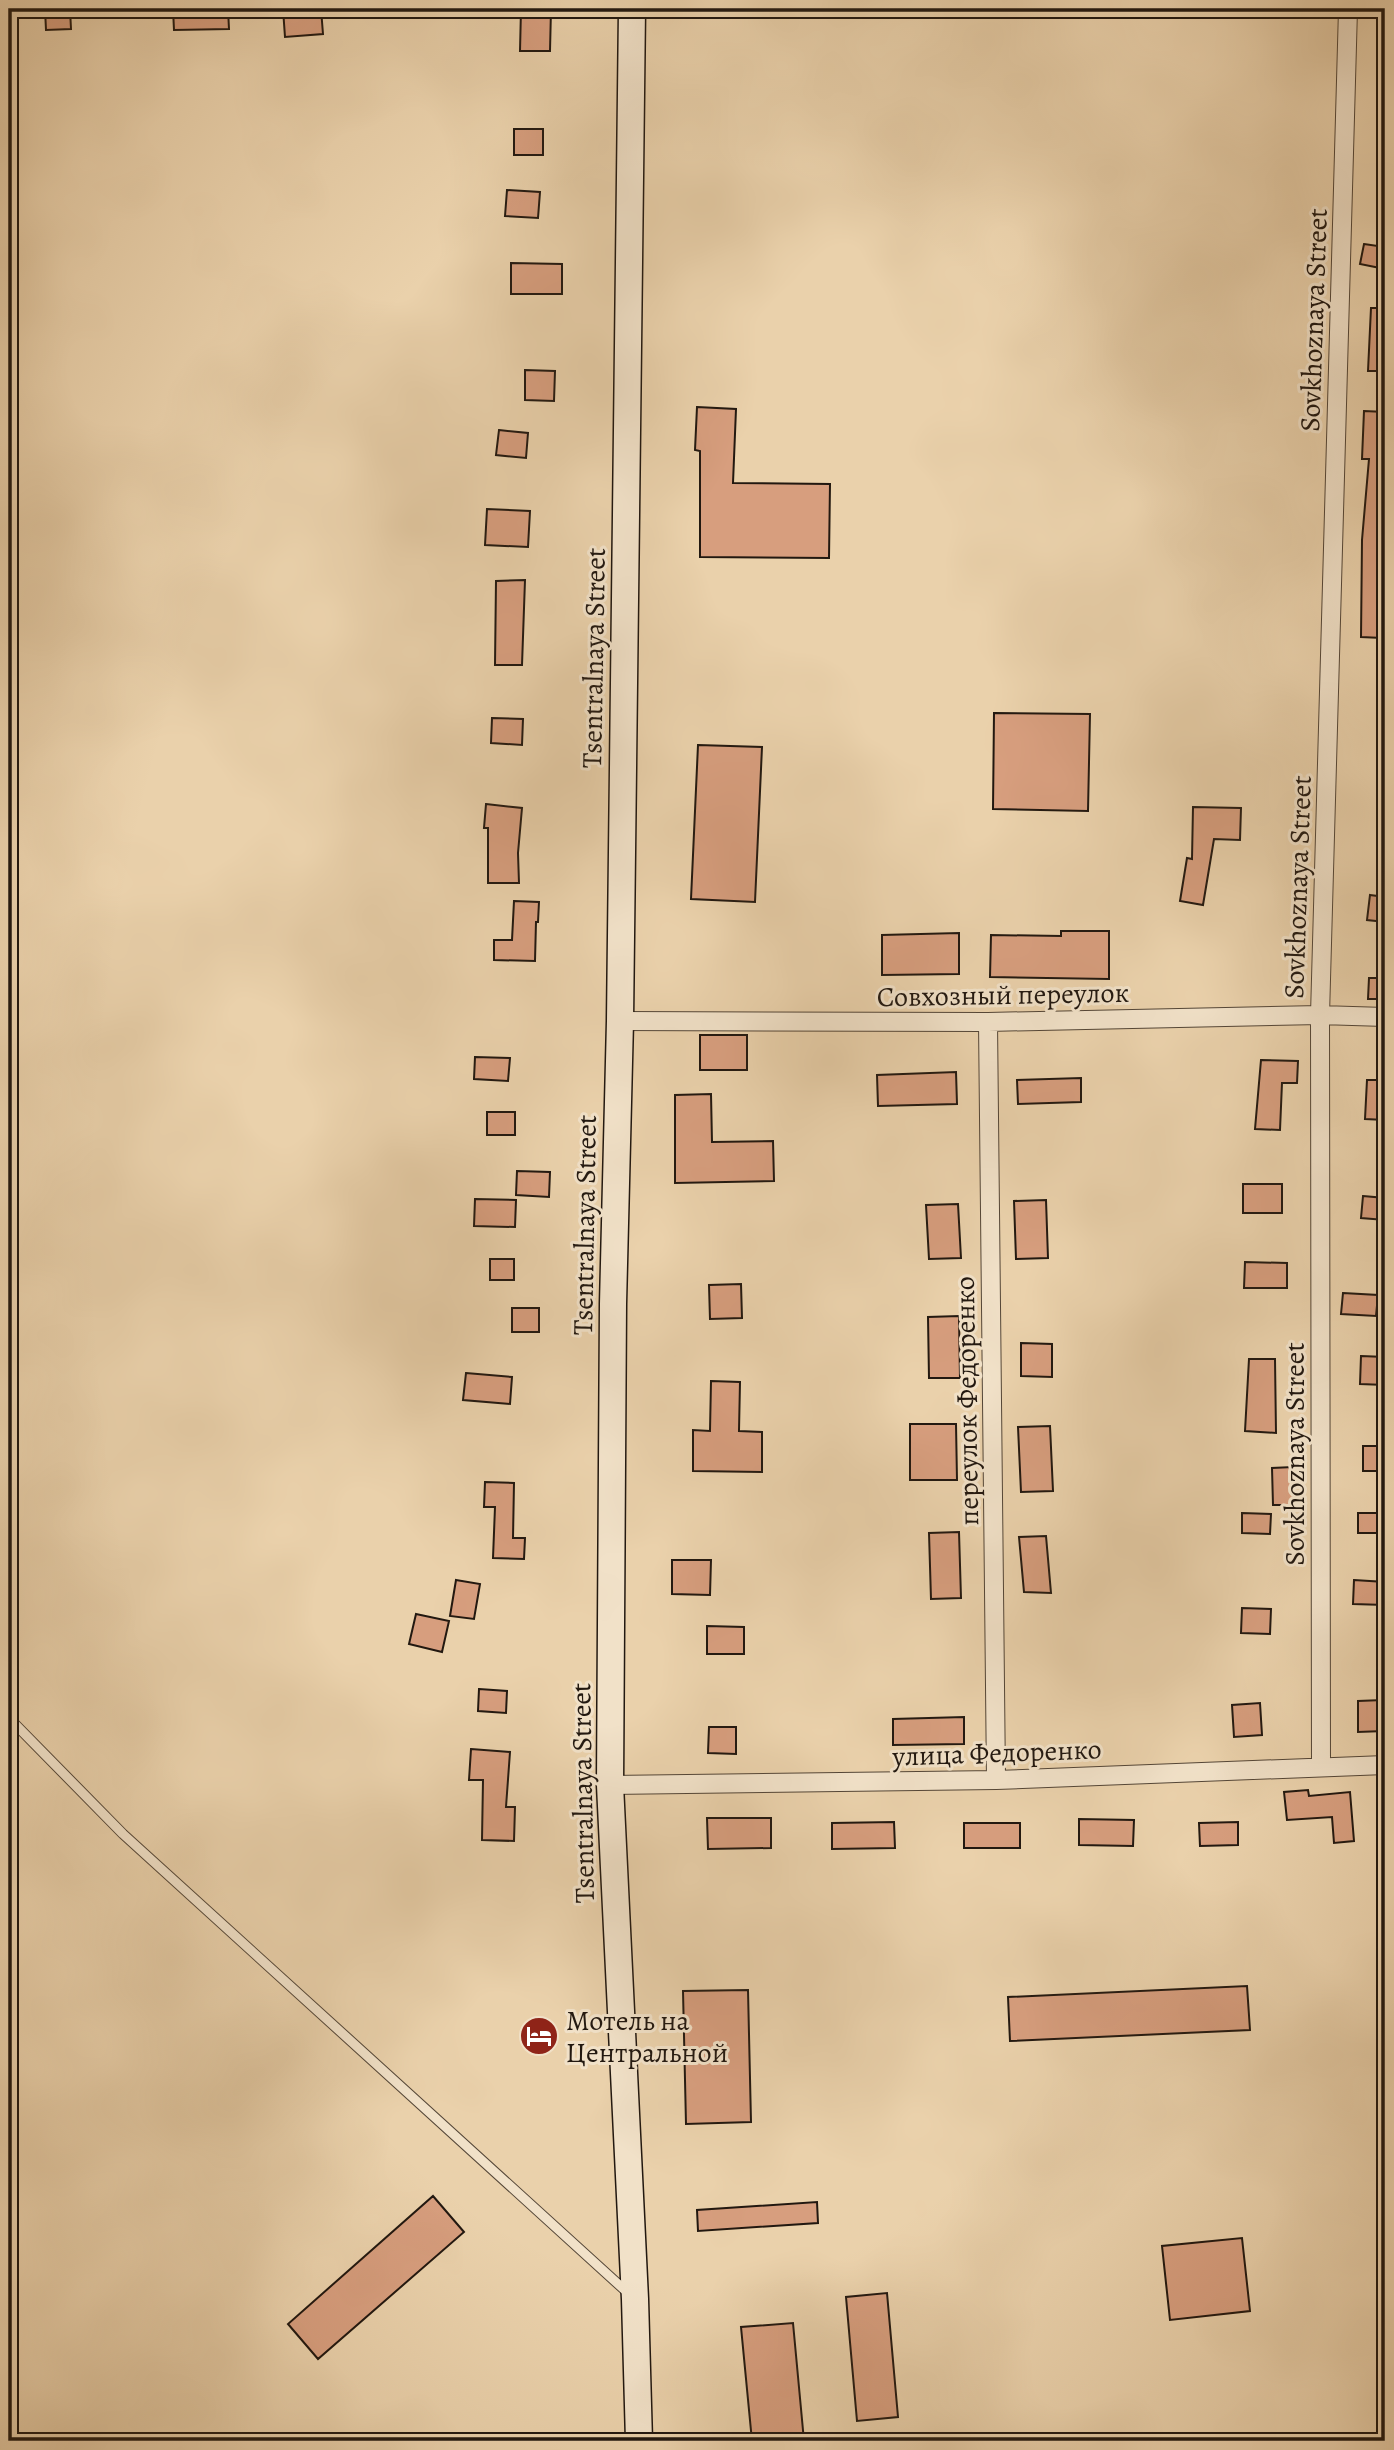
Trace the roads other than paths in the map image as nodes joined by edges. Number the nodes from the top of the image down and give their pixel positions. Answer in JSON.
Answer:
{"nodes":[{"id":1,"x":632,"y":9,"type":"edge"},
{"id":2,"x":1348,"y":9,"type":"edge"},
{"id":3,"x":1320,"y":1015,"type":"junction"},
{"id":4,"x":1385,"y":1017,"type":"edge"},
{"id":5,"x":620,"y":1021,"type":"junction"},
{"id":6,"x":988,"y":1022,"type":"junction"},
{"id":7,"x":9,"y":1718,"type":"edge"},
{"id":8,"x":1385,"y":1765,"type":"edge"},
{"id":9,"x":1321,"y":1766,"type":"junction"},
{"id":10,"x":996,"y":1780,"type":"junction"},
{"id":11,"x":610,"y":1785,"type":"junction"},
{"id":12,"x":635,"y":2299,"type":"junction"},
{"id":13,"x":639,"y":2441,"type":"edge"}],
"edges":[{"from":1,"to":5,"type":"street","name":"Tsentralnaya Street"},
{"from":2,"to":3,"type":"street","name":"Sovkhoznaya Street"},
{"from":3,"to":4,"type":"street","name":"Совхозный переулок"},
{"from":3,"to":6,"type":"street","name":"Совхозный переулок"},
{"from":3,"to":9,"type":"street","name":"Sovkhoznaya Street"},
{"from":5,"to":6,"type":"street","name":"Совхозный переулок"},
{"from":5,"to":11,"type":"street","name":"Tsentralnaya Street"},
{"from":6,"to":10,"type":"street","name":"переулок Федоренко"},
{"from":7,"to":12,"type":"lane"},
{"from":8,"to":9,"type":"street","name":"улица Федоренко"},
{"from":9,"to":10,"type":"street","name":"улица Федоренко"},
{"from":10,"to":11,"type":"street","name":"улица Федоренко"},
{"from":11,"to":12,"type":"street","name":"Tsentralnaya Street"},
{"from":12,"to":13,"type":"street","name":"Tsentralnaya Street"}]}
